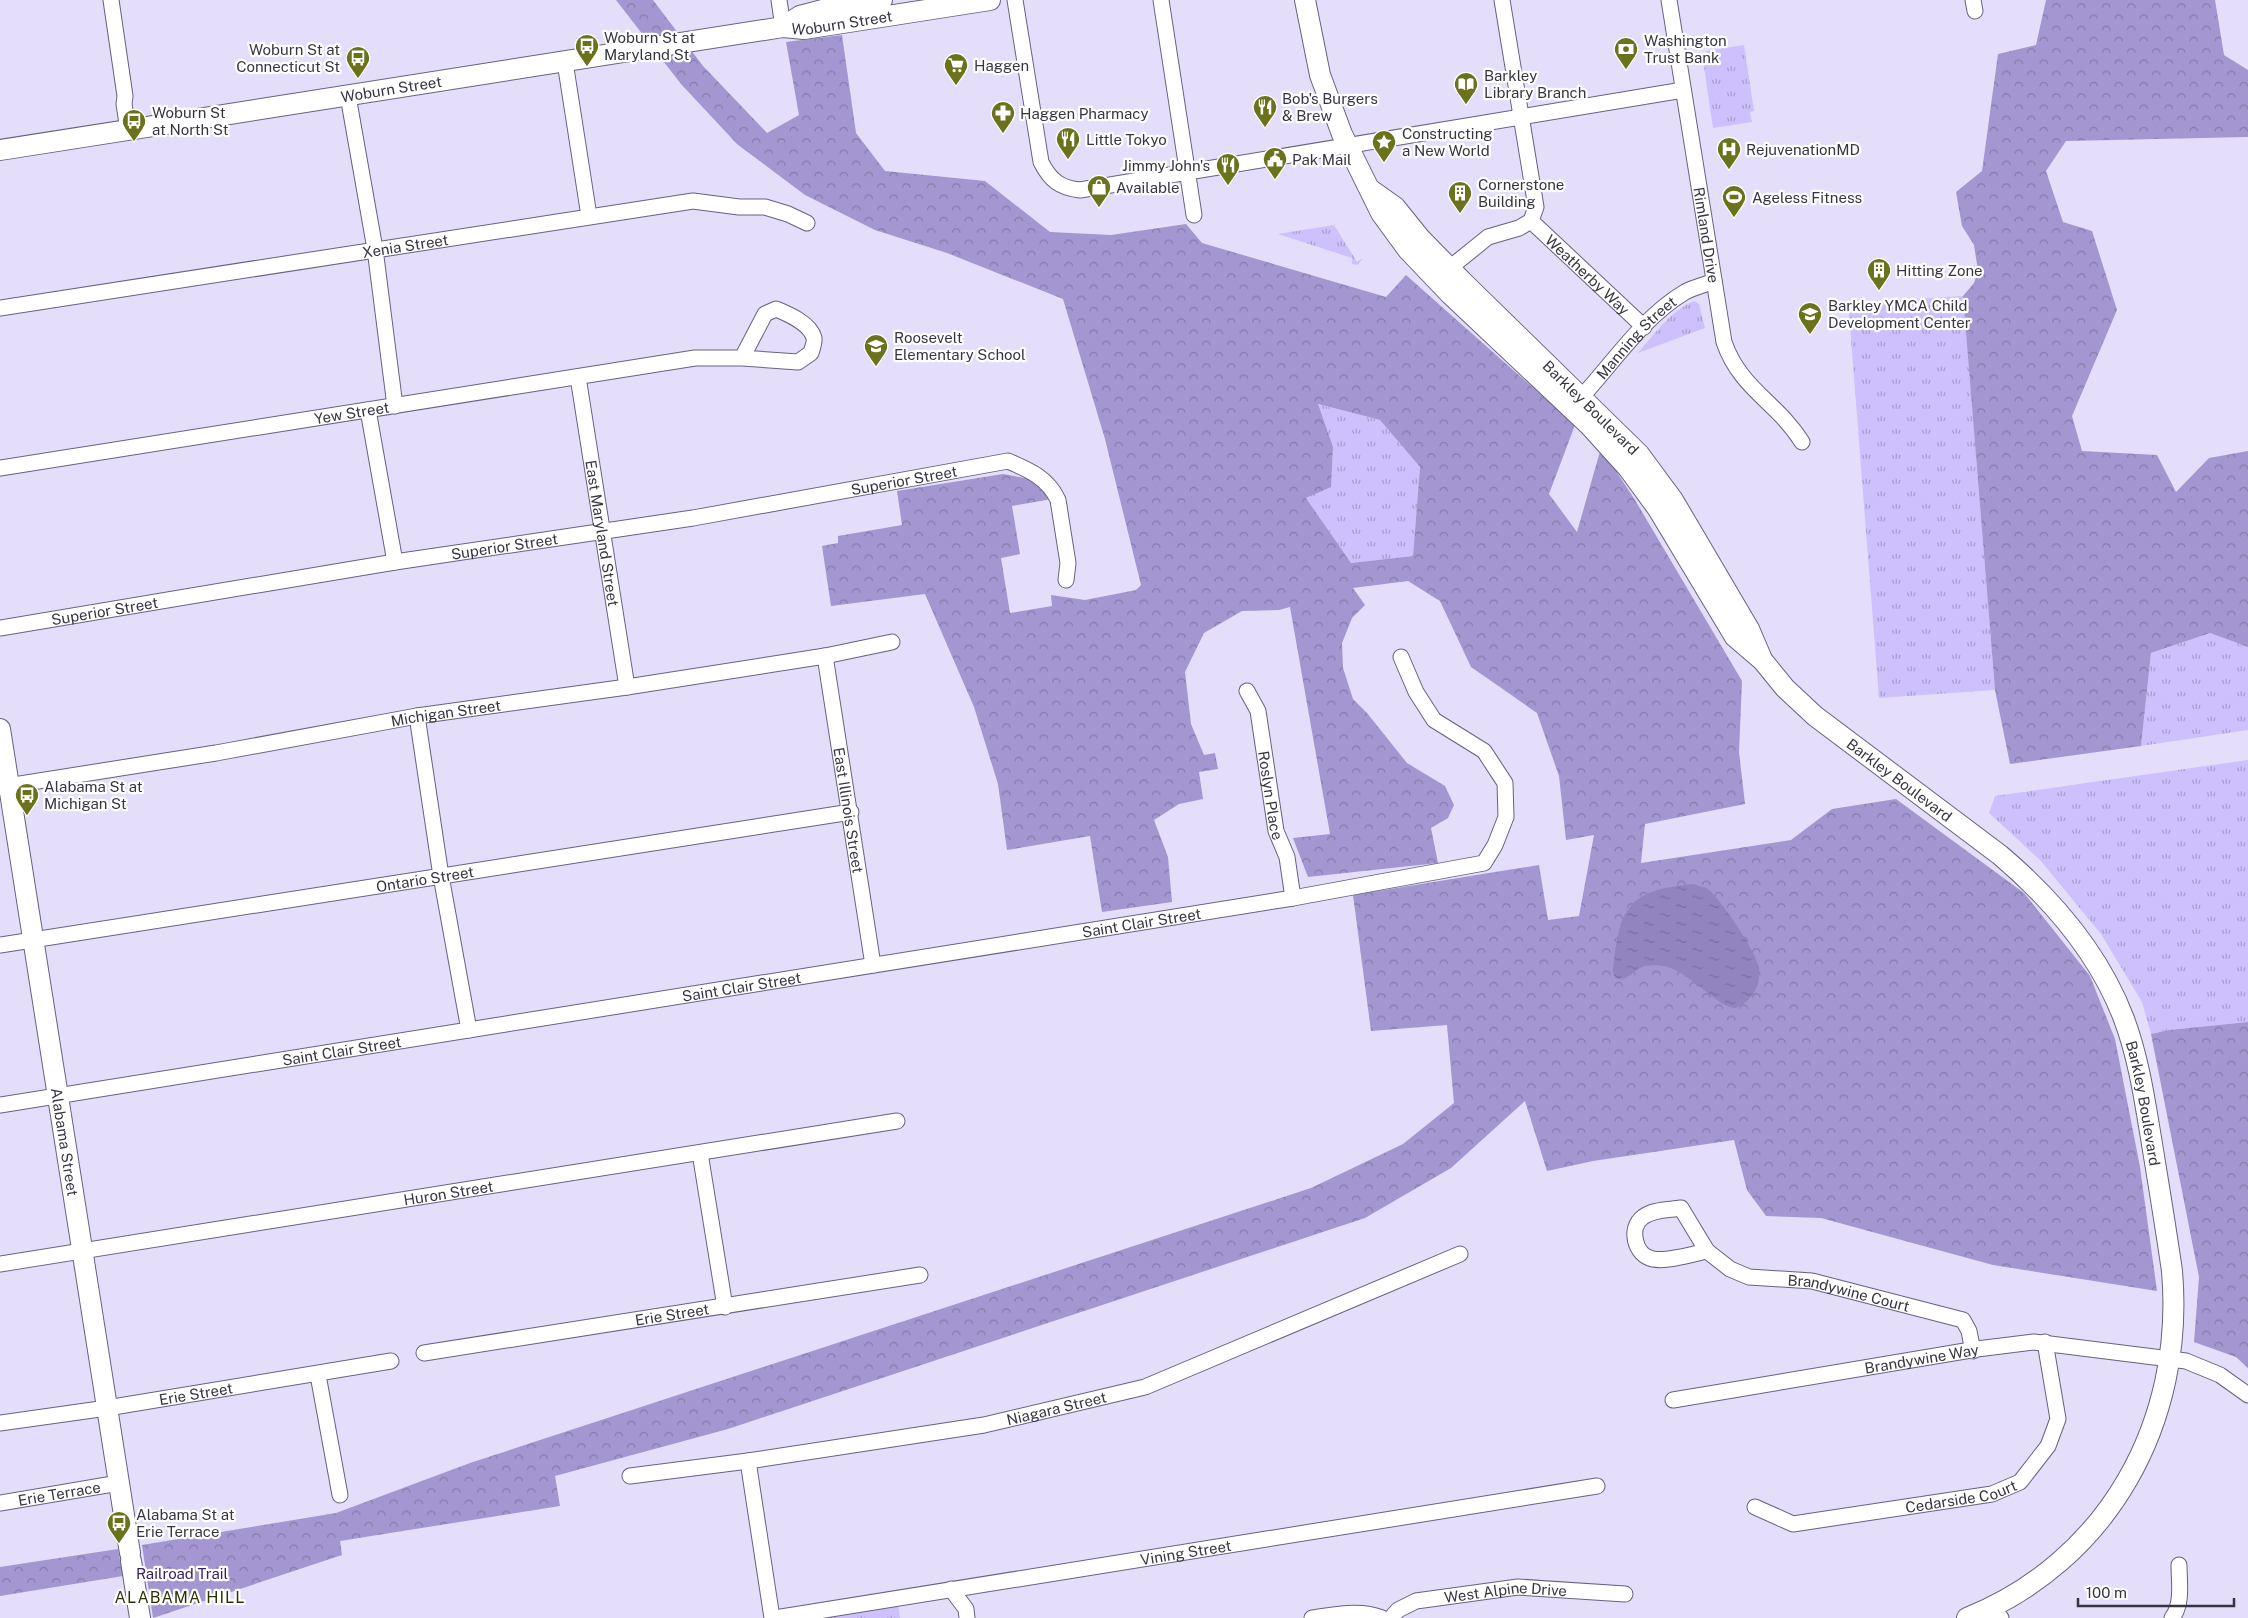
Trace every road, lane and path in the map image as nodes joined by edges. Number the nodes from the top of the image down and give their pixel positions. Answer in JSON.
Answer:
{"nodes":[{"id":1,"x":111,"y":0,"type":"edge"},
{"id":2,"x":779,"y":0,"type":"edge"},
{"id":3,"x":882,"y":0,"type":"edge"},
{"id":4,"x":990,"y":0,"type":"edge"},
{"id":5,"x":1015,"y":0,"type":"edge"},
{"id":6,"x":1161,"y":0,"type":"edge"},
{"id":7,"x":1305,"y":0,"type":"edge"},
{"id":8,"x":1502,"y":0,"type":"edge"},
{"id":9,"x":1669,"y":0,"type":"edge"},
{"id":10,"x":783,"y":27,"type":"junction"},
{"id":11,"x":564,"y":62,"type":"junction"},
{"id":12,"x":1683,"y":90,"type":"junction"},
{"id":13,"x":348,"y":96,"type":"junction"},
{"id":14,"x":1521,"y":117,"type":"junction"},
{"id":15,"x":128,"y":130,"type":"junction"},
{"id":16,"x":1348,"y":146,"type":"junction"},
{"id":17,"x":0,"y":150,"type":"edge"},
{"id":18,"x":1188,"y":172,"type":"junction"},
{"id":19,"x":589,"y":216,"type":"junction"},
{"id":20,"x":1194,"y":216,"type":"dead end"},
{"id":21,"x":1530,"y":221,"type":"junction"},
{"id":22,"x":807,"y":223,"type":"dead end"},
{"id":23,"x":375,"y":249,"type":"junction"},
{"id":24,"x":1443,"y":274,"type":"junction"},
{"id":25,"x":1714,"y":281,"type":"junction"},
{"id":26,"x":0,"y":308,"type":"edge"},
{"id":27,"x":1644,"y":327,"type":"junction"},
{"id":28,"x":742,"y":358,"type":"junction"},
{"id":29,"x":578,"y":377,"type":"junction"},
{"id":30,"x":1576,"y":402,"type":"junction"},
{"id":31,"x":395,"y":406,"type":"junction"},
{"id":32,"x":368,"y":410,"type":"junction"},
{"id":33,"x":1802,"y":442,"type":"dead end"},
{"id":34,"x":0,"y":468,"type":"edge"},
{"id":35,"x":603,"y":532,"type":"junction"},
{"id":36,"x":395,"y":562,"type":"junction"},
{"id":37,"x":1066,"y":580,"type":"dead end"},
{"id":38,"x":0,"y":628,"type":"edge"},
{"id":39,"x":892,"y":642,"type":"dead end"},
{"id":40,"x":825,"y":656,"type":"junction"},
{"id":41,"x":1401,"y":657,"type":"dead end"},
{"id":42,"x":627,"y":687,"type":"junction"},
{"id":43,"x":1247,"y":691,"type":"dead end"},
{"id":44,"x":417,"y":716,"type":"junction"},
{"id":45,"x":0,"y":729,"type":"edge"},
{"id":46,"x":4,"y":786,"type":"edge"},
{"id":47,"x":851,"y":812,"type":"junction"},
{"id":48,"x":441,"y":876,"type":"junction"},
{"id":49,"x":1293,"y":898,"type":"junction"},
{"id":50,"x":33,"y":941,"type":"junction"},
{"id":51,"x":0,"y":945,"type":"edge"},
{"id":52,"x":873,"y":965,"type":"junction"},
{"id":53,"x":470,"y":1030,"type":"junction"},
{"id":54,"x":58,"y":1096,"type":"junction"},
{"id":55,"x":0,"y":1105,"type":"edge"},
{"id":56,"x":897,"y":1121,"type":"dead end"},
{"id":57,"x":700,"y":1153,"type":"junction"},
{"id":58,"x":82,"y":1251,"type":"junction"},
{"id":59,"x":1707,"y":1252,"type":"junction"},
{"id":60,"x":1460,"y":1254,"type":"dead end"},
{"id":61,"x":0,"y":1264,"type":"edge"},
{"id":62,"x":920,"y":1275,"type":"dead end"},
{"id":63,"x":725,"y":1307,"type":"junction"},
{"id":64,"x":2045,"y":1342,"type":"junction"},
{"id":65,"x":1973,"y":1351,"type":"junction"},
{"id":66,"x":424,"y":1353,"type":"dead end"},
{"id":67,"x":2171,"y":1358,"type":"junction"},
{"id":68,"x":391,"y":1361,"type":"dead end"},
{"id":69,"x":318,"y":1375,"type":"junction"},
{"id":70,"x":2248,"y":1395,"type":"edge"},
{"id":71,"x":1673,"y":1400,"type":"dead end"},
{"id":72,"x":107,"y":1408,"type":"junction"},
{"id":73,"x":0,"y":1423,"type":"edge"},
{"id":74,"x":748,"y":1461,"type":"junction"},
{"id":75,"x":630,"y":1476,"type":"dead end"},
{"id":76,"x":119,"y":1483,"type":"junction"},
{"id":77,"x":1597,"y":1486,"type":"dead end"},
{"id":78,"x":340,"y":1495,"type":"dead end"},
{"id":79,"x":0,"y":1503,"type":"edge"},
{"id":80,"x":1755,"y":1507,"type":"dead end"},
{"id":81,"x":2179,"y":1565,"type":"dead end"},
{"id":82,"x":951,"y":1589,"type":"junction"},
{"id":83,"x":1625,"y":1594,"type":"dead end"},
{"id":84,"x":1997,"y":1612,"type":"edge"},
{"id":85,"x":140,"y":1618,"type":"edge"},
{"id":86,"x":774,"y":1618,"type":"edge"},
{"id":87,"x":968,"y":1618,"type":"edge"},
{"id":88,"x":1312,"y":1618,"type":"edge"},
{"id":89,"x":1382,"y":1618,"type":"edge"},
{"id":90,"x":1392,"y":1618,"type":"edge"},
{"id":91,"x":1967,"y":1618,"type":"edge"},
{"id":92,"x":2172,"y":1618,"type":"edge"}],
"edges":[{"from":1,"to":15,"type":"street"},
{"from":2,"to":10,"type":"street"},
{"from":3,"to":10,"type":"main road","name":"Woburn Street"},
{"from":4,"to":10,"type":"main road","name":"Woburn Street"},
{"from":5,"to":18,"type":"street"},
{"from":6,"to":18,"type":"street"},
{"from":7,"to":16,"type":"main road","name":"Barkley Boulevard"},
{"from":8,"to":14,"type":"street"},
{"from":9,"to":12,"type":"street","name":"Rimland Drive"},
{"from":10,"to":11,"type":"main road","name":"Woburn Street"},
{"from":11,"to":13,"type":"main road","name":"Woburn Street"},
{"from":11,"to":19,"type":"street"},
{"from":12,"to":14,"type":"street"},
{"from":12,"to":25,"type":"street","name":"Rimland Drive"},
{"from":13,"to":15,"type":"main road","name":"Woburn Street"},
{"from":13,"to":23,"type":"street"},
{"from":14,"to":16,"type":"street"},
{"from":14,"to":21,"type":"street"},
{"from":15,"to":17,"type":"main road","name":"Woburn Street"},
{"from":16,"to":18,"type":"street"},
{"from":16,"to":24,"type":"main road","name":"Barkley Boulevard"},
{"from":18,"to":20,"type":"street"},
{"from":19,"to":22,"type":"street","name":"Xenia Street"},
{"from":19,"to":23,"type":"street","name":"Xenia Street"},
{"from":21,"to":24,"type":"street"},
{"from":21,"to":27,"type":"street","name":"Weatherby Way"},
{"from":23,"to":26,"type":"street","name":"Xenia Street"},
{"from":23,"to":31,"type":"street"},
{"from":24,"to":30,"type":"main road","name":"Barkley Boulevard"},
{"from":25,"to":27,"type":"street","name":"Manning Street"},
{"from":25,"to":33,"type":"street","name":"Rimland Drive"},
{"from":27,"to":30,"type":"street","name":"Manning Street"},
{"from":28,"to":28,"type":"street"},
{"from":28,"to":29,"type":"street","name":"Yew Street"},
{"from":29,"to":31,"type":"street","name":"Yew Street"},
{"from":29,"to":35,"type":"street","name":"East Maryland Street"},
{"from":30,"to":67,"type":"main road","name":"Barkley Boulevard"},
{"from":31,"to":32,"type":"street","name":"Yew Street"},
{"from":32,"to":34,"type":"street","name":"Yew Street"},
{"from":32,"to":36,"type":"street"},
{"from":35,"to":36,"type":"street","name":"Superior Street"},
{"from":35,"to":37,"type":"street","name":"Superior Street"},
{"from":35,"to":42,"type":"street","name":"East Maryland Street"},
{"from":36,"to":38,"type":"street","name":"Superior Street"},
{"from":39,"to":40,"type":"street","name":"Michigan Street"},
{"from":40,"to":42,"type":"street","name":"Michigan Street"},
{"from":40,"to":47,"type":"street","name":"East Illinois Street"},
{"from":41,"to":49,"type":"street","name":"Saint Clair Street"},
{"from":42,"to":44,"type":"street","name":"Michigan Street"},
{"from":43,"to":49,"type":"street","name":"Roslyn Place"},
{"from":44,"to":46,"type":"street","name":"Michigan Street"},
{"from":44,"to":48,"type":"street"},
{"from":45,"to":46,"type":"main road","name":"Alabama Street"},
{"from":46,"to":50,"type":"main road","name":"Alabama Street"},
{"from":47,"to":48,"type":"street","name":"Ontario Street"},
{"from":47,"to":52,"type":"street","name":"East Illinois Street"},
{"from":48,"to":50,"type":"street","name":"Ontario Street"},
{"from":48,"to":53,"type":"street"},
{"from":49,"to":52,"type":"street","name":"Saint Clair Street"},
{"from":50,"to":51,"type":"street","name":"Ontario Street"},
{"from":50,"to":54,"type":"main road","name":"Alabama Street"},
{"from":52,"to":53,"type":"street","name":"Saint Clair Street"},
{"from":53,"to":54,"type":"street","name":"Saint Clair Street"},
{"from":54,"to":55,"type":"street","name":"Saint Clair Street"},
{"from":54,"to":58,"type":"main road","name":"Alabama Street"},
{"from":56,"to":57,"type":"street","name":"Huron Street"},
{"from":57,"to":58,"type":"street","name":"Huron Street"},
{"from":57,"to":63,"type":"street"},
{"from":58,"to":61,"type":"street","name":"Huron Street"},
{"from":58,"to":72,"type":"main road","name":"Alabama Street"},
{"from":59,"to":59,"type":"street","name":"Brandywine Court"},
{"from":59,"to":65,"type":"street","name":"Brandywine Court"},
{"from":60,"to":74,"type":"street","name":"Niagara Street"},
{"from":62,"to":63,"type":"street","name":"Erie Street"},
{"from":63,"to":66,"type":"street","name":"Erie Street"},
{"from":64,"to":65,"type":"street","name":"Brandywine Way"},
{"from":64,"to":67,"type":"street","name":"Brandywine Way"},
{"from":64,"to":80,"type":"street","name":"Cedarside Court"},
{"from":65,"to":71,"type":"street","name":"Brandywine Way"},
{"from":67,"to":70,"type":"street","name":"Brandywine Way"},
{"from":67,"to":84,"type":"main road","name":"Barkley Boulevard"},
{"from":68,"to":69,"type":"street","name":"Erie Street"},
{"from":69,"to":72,"type":"street","name":"Erie Street"},
{"from":69,"to":78,"type":"street"},
{"from":72,"to":73,"type":"street","name":"Erie Street"},
{"from":72,"to":76,"type":"main road","name":"Alabama Street"},
{"from":74,"to":75,"type":"street","name":"Niagara Street"},
{"from":74,"to":86,"type":"street"},
{"from":76,"to":79,"type":"street","name":"Erie Terrace"},
{"from":76,"to":85,"type":"main road","name":"Alabama Street"},
{"from":77,"to":82,"type":"street","name":"Vining Street"},
{"from":81,"to":92,"type":"street"},
{"from":82,"to":86,"type":"street","name":"Vining Street"},
{"from":82,"to":87,"type":"street"},
{"from":83,"to":90,"type":"street","name":"West Alpine Drive"},
{"from":84,"to":91,"type":"main road","name":"Barkley Boulevard"},
{"from":88,"to":89,"type":"street"}]}
